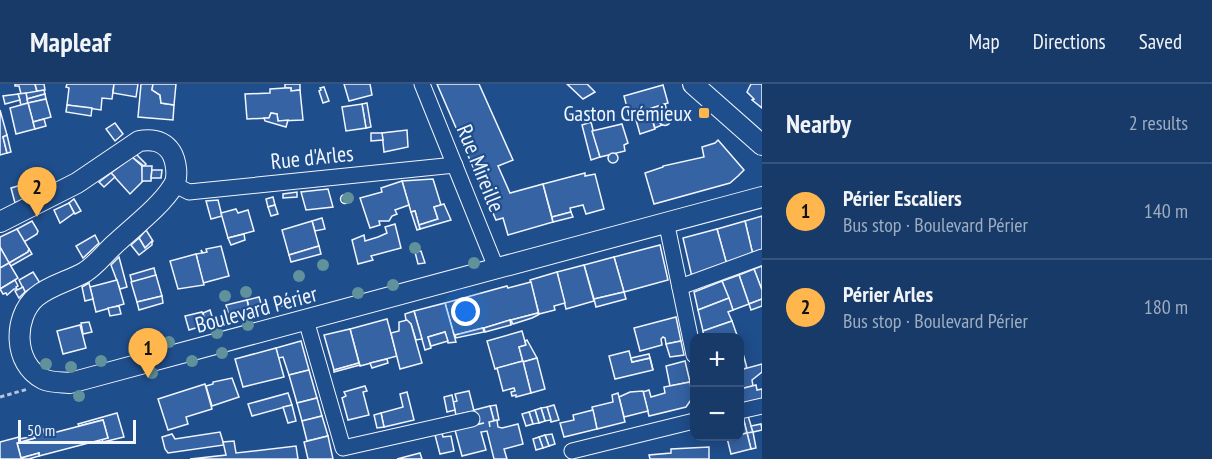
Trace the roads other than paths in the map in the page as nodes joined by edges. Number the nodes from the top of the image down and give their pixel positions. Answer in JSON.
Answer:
{"nodes":[{"id":1,"x":422,"y":84,"type":"edge"},
{"id":2,"x":693,"y":84,"type":"edge"},
{"id":3,"x":762,"y":145,"type":"edge"},
{"id":4,"x":455,"y":165,"type":"junction"},
{"id":5,"x":175,"y":185,"type":"junction"},
{"id":6,"x":762,"y":197,"type":"edge"},
{"id":7,"x":666,"y":221,"type":"junction"},
{"id":8,"x":0,"y":222,"type":"edge"},
{"id":9,"x":762,"y":257,"type":"edge"},
{"id":10,"x":497,"y":270,"type":"junction"},
{"id":11,"x":680,"y":287,"type":"junction"},
{"id":12,"x":306,"y":320,"type":"junction"},
{"id":13,"x":690,"y":336,"type":"edge"},
{"id":14,"x":762,"y":406,"type":"edge"},
{"id":15,"x":744,"y":410,"type":"edge"},
{"id":16,"x":472,"y":419,"type":"dead end"},
{"id":17,"x":690,"y":423,"type":"edge"},
{"id":18,"x":572,"y":451,"type":"dead end"}],
"edges":[{"from":1,"to":4,"type":"street","name":"Rue Mireille"},
{"from":2,"to":3,"type":"street"},
{"from":4,"to":5,"type":"street","name":"Rue d'Arles"},
{"from":4,"to":10,"type":"street","name":"Rue Mireille"},
{"from":5,"to":8,"type":"street"},
{"from":5,"to":12,"type":"street","name":"Boulevard Périer"},
{"from":6,"to":7,"type":"street","name":"Boulevard Périer"},
{"from":7,"to":10,"type":"street","name":"Boulevard Périer"},
{"from":7,"to":11,"type":"street"},
{"from":9,"to":11,"type":"street"},
{"from":10,"to":12,"type":"street","name":"Boulevard Périer"},
{"from":11,"to":13,"type":"street"},
{"from":12,"to":16,"type":"street"},
{"from":14,"to":15,"type":"street"},
{"from":17,"to":18,"type":"street"}]}
